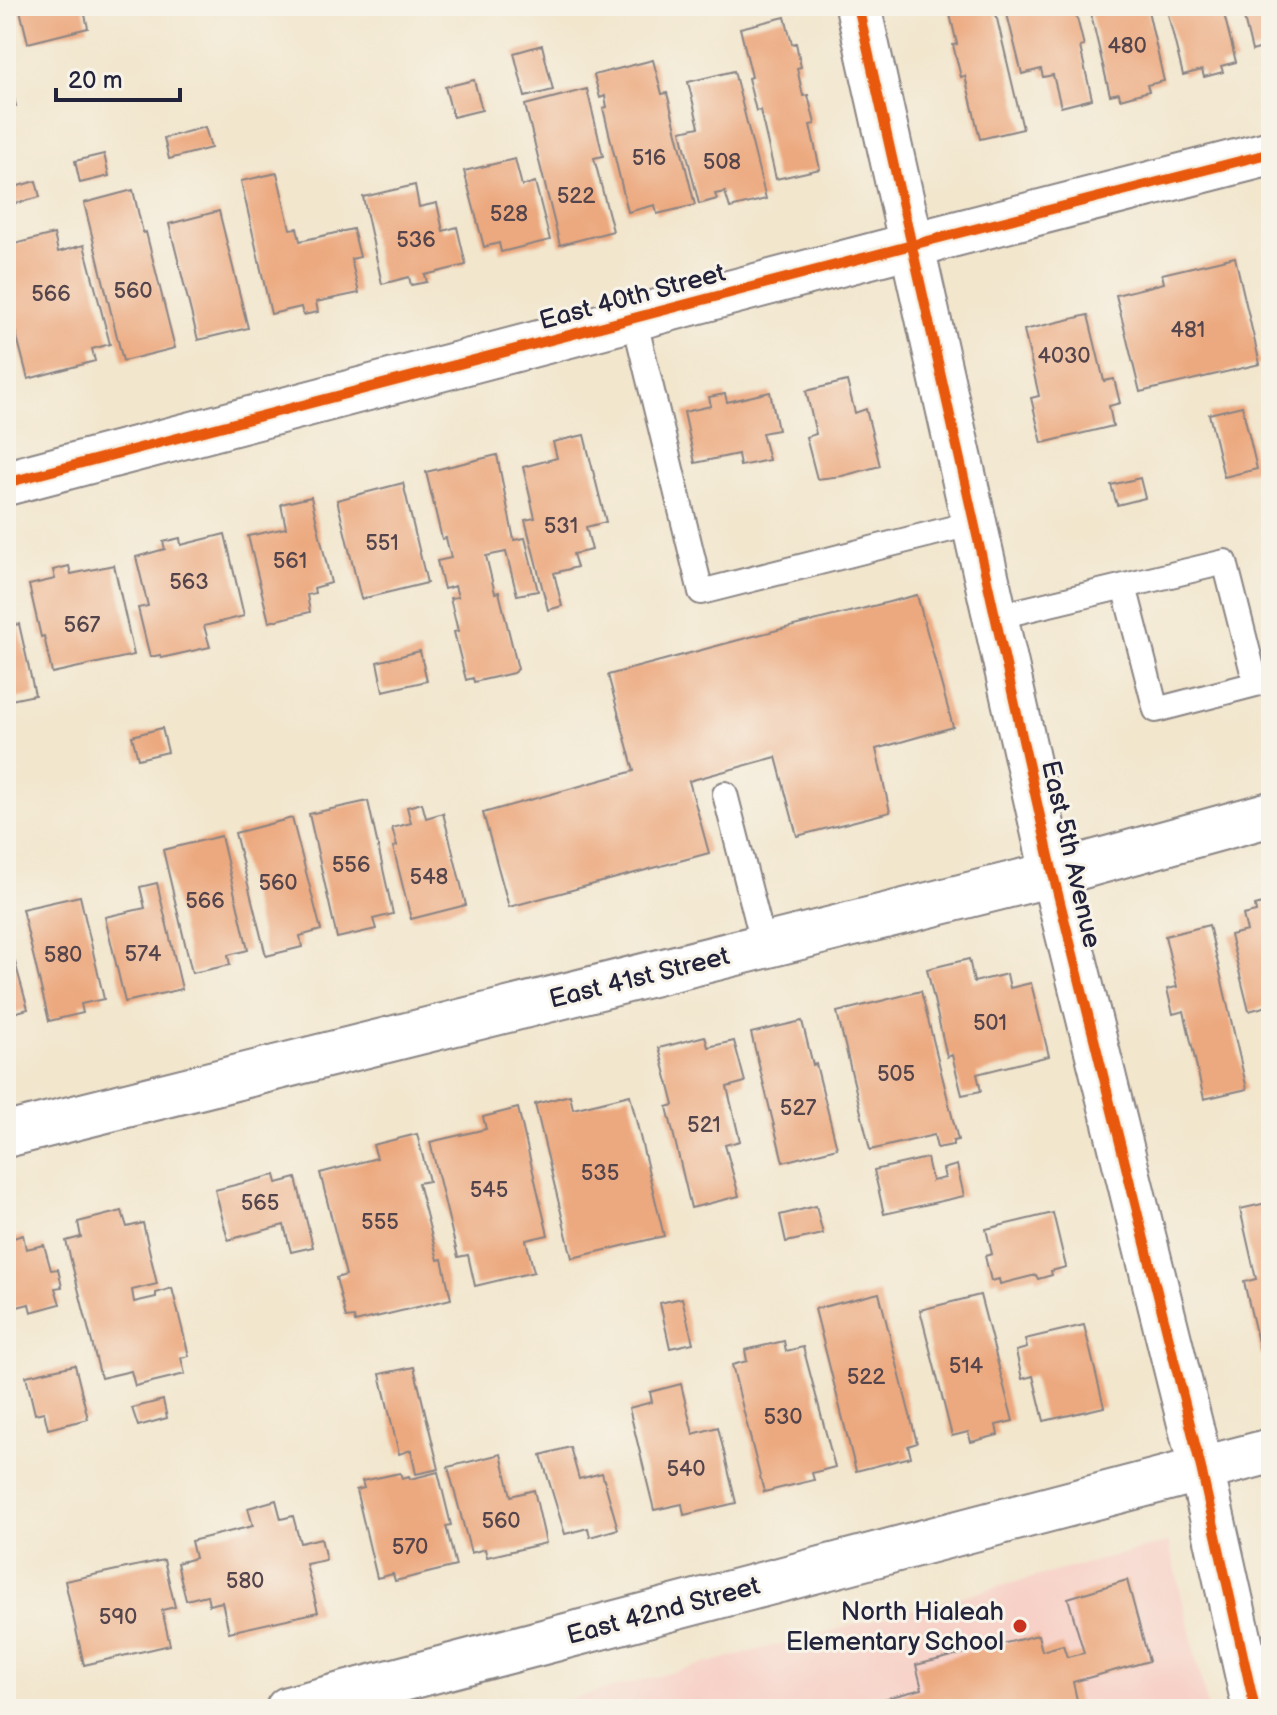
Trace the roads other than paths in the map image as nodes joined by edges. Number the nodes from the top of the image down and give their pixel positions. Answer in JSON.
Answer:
{"nodes":[{"id":1,"x":858,"y":6,"type":"edge"},
{"id":2,"x":1271,"y":153,"type":"edge"},
{"id":3,"x":912,"y":245,"type":"junction"},
{"id":4,"x":634,"y":318,"type":"junction"},
{"id":5,"x":6,"y":483,"type":"edge"},
{"id":6,"x":974,"y":523,"type":"junction"},
{"id":7,"x":1124,"y":586,"type":"junction"},
{"id":8,"x":995,"y":617,"type":"junction"},
{"id":9,"x":725,"y":794,"type":"dead end"},
{"id":10,"x":1271,"y":814,"type":"edge"},
{"id":11,"x":1053,"y":874,"type":"junction"},
{"id":12,"x":764,"y":946,"type":"junction"},
{"id":13,"x":6,"y":1135,"type":"edge"},
{"id":14,"x":1271,"y":1451,"type":"edge"},
{"id":15,"x":1201,"y":1468,"type":"junction"},
{"id":16,"x":288,"y":1709,"type":"edge"},
{"id":17,"x":1255,"y":1709,"type":"edge"}],
"edges":[{"from":1,"to":3,"type":"street","name":"East 5th Avenue"},
{"from":2,"to":3,"type":"street","name":"East 40th Street"},
{"from":3,"to":4,"type":"street","name":"East 40th Street"},
{"from":3,"to":6,"type":"street","name":"East 5th Avenue"},
{"from":4,"to":5,"type":"street","name":"East 40th Street"},
{"from":4,"to":6,"type":"lane"},
{"from":6,"to":8,"type":"street","name":"East 5th Avenue"},
{"from":7,"to":7,"type":"lane"},
{"from":7,"to":8,"type":"lane"},
{"from":8,"to":11,"type":"street","name":"East 5th Avenue"},
{"from":9,"to":12,"type":"lane"},
{"from":10,"to":11,"type":"street","name":"East 41st Street"},
{"from":11,"to":12,"type":"street","name":"East 41st Street"},
{"from":11,"to":15,"type":"street","name":"East 5th Avenue"},
{"from":12,"to":13,"type":"street","name":"East 41st Street"},
{"from":14,"to":15,"type":"street","name":"East 42nd Street"},
{"from":15,"to":16,"type":"street","name":"East 42nd Street"},
{"from":15,"to":17,"type":"street","name":"East 5th Avenue"}]}
